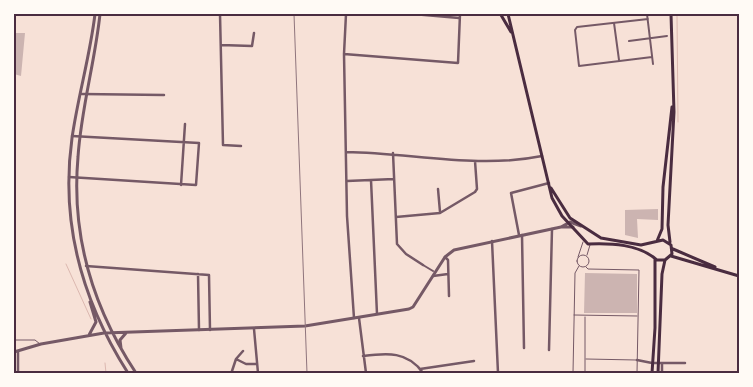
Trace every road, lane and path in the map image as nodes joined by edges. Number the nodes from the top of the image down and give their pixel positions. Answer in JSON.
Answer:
{"nodes":[{"id":1,"x":95,"y":14,"type":"edge"},
{"id":2,"x":100,"y":14,"type":"edge"},
{"id":3,"x":220,"y":14,"type":"edge"},
{"id":4,"x":346,"y":14,"type":"edge"},
{"id":5,"x":413,"y":14,"type":"edge"},
{"id":6,"x":490,"y":14,"type":"edge"},
{"id":7,"x":503,"y":14,"type":"edge"},
{"id":8,"x":647,"y":14,"type":"edge"},
{"id":9,"x":671,"y":14,"type":"edge"},
{"id":10,"x":460,"y":16,"type":"edge"},
{"id":11,"x":648,"y":19,"type":"junction"},
{"id":12,"x":614,"y":23,"type":"junction"},
{"id":13,"x":254,"y":33,"type":"dead end"},
{"id":14,"x":512,"y":34,"type":"junction"},
{"id":15,"x":667,"y":36,"type":"dead end"},
{"id":16,"x":650,"y":38,"type":"junction"},
{"id":17,"x":629,"y":41,"type":"dead end"},
{"id":18,"x":220,"y":45,"type":"junction"},
{"id":19,"x":344,"y":54,"type":"junction"},
{"id":20,"x":652,"y":57,"type":"junction"},
{"id":21,"x":619,"y":61,"type":"junction"},
{"id":22,"x":653,"y":64,"type":"dead end"},
{"id":23,"x":82,"y":94,"type":"junction"},
{"id":24,"x":87,"y":95,"type":"junction"},
{"id":25,"x":164,"y":96,"type":"dead end"},
{"id":26,"x":673,"y":104,"type":"junction"},
{"id":27,"x":185,"y":124,"type":"dead end"},
{"id":28,"x":72,"y":136,"type":"junction"},
{"id":29,"x":81,"y":136,"type":"junction"},
{"id":30,"x":183,"y":142,"type":"junction"},
{"id":31,"x":241,"y":146,"type":"dead end"},
{"id":32,"x":347,"y":152,"type":"junction"},
{"id":33,"x":393,"y":154,"type":"junction"},
{"id":34,"x":543,"y":156,"type":"junction"},
{"id":35,"x":475,"y":161,"type":"junction"},
{"id":36,"x":69,"y":177,"type":"junction"},
{"id":37,"x":77,"y":178,"type":"junction"},
{"id":38,"x":394,"y":179,"type":"junction"},
{"id":39,"x":371,"y":180,"type":"junction"},
{"id":40,"x":348,"y":181,"type":"junction"},
{"id":41,"x":182,"y":184,"type":"junction"},
{"id":42,"x":549,"y":184,"type":"junction"},
{"id":43,"x":438,"y":189,"type":"dead end"},
{"id":44,"x":657,"y":200,"type":"dead end"},
{"id":45,"x":663,"y":200,"type":"junction"},
{"id":46,"x":440,"y":213,"type":"junction"},
{"id":47,"x":396,"y":217,"type":"junction"},
{"id":48,"x":568,"y":222,"type":"junction"},
{"id":49,"x":581,"y":226,"type":"junction"},
{"id":50,"x":561,"y":227,"type":"junction"},
{"id":51,"x":573,"y":227,"type":"junction"},
{"id":52,"x":552,"y":229,"type":"junction"},
{"id":53,"x":589,"y":231,"type":"junction"},
{"id":54,"x":595,"y":234,"type":"junction"},
{"id":55,"x":520,"y":235,"type":"junction"},
{"id":56,"x":583,"y":238,"type":"junction"},
{"id":57,"x":492,"y":241,"type":"junction"},
{"id":58,"x":670,"y":243,"type":"junction"},
{"id":59,"x":591,"y":244,"type":"junction"},
{"id":60,"x":672,"y":248,"type":"junction"},
{"id":61,"x":654,"y":249,"type":"junction"},
{"id":62,"x":587,"y":256,"type":"junction"},
{"id":63,"x":671,"y":256,"type":"junction"},
{"id":64,"x":445,"y":257,"type":"junction"},
{"id":65,"x":578,"y":258,"type":"junction"},
{"id":66,"x":665,"y":260,"type":"junction"},
{"id":67,"x":423,"y":265,"type":"joint"},
{"id":68,"x":86,"y":266,"type":"junction"},
{"id":69,"x":579,"y":266,"type":"junction"},
{"id":70,"x":80,"y":267,"type":"junction"},
{"id":71,"x":586,"y":267,"type":"junction"},
{"id":72,"x":721,"y":270,"type":"junction"},
{"id":73,"x":433,"y":271,"type":"dead end"},
{"id":74,"x":198,"y":274,"type":"junction"},
{"id":75,"x":448,"y":274,"type":"junction"},
{"id":76,"x":433,"y":276,"type":"junction"},
{"id":77,"x":739,"y":276,"type":"edge"},
{"id":78,"x":449,"y":296,"type":"dead end"},
{"id":79,"x":90,"y":298,"type":"junction"},
{"id":80,"x":377,"y":314,"type":"junction"},
{"id":81,"x":574,"y":315,"type":"junction"},
{"id":82,"x":584,"y":316,"type":"junction"},
{"id":83,"x":638,"y":316,"type":"junction"},
{"id":84,"x":354,"y":318,"type":"junction"},
{"id":85,"x":359,"y":318,"type":"junction"},
{"id":86,"x":254,"y":329,"type":"junction"},
{"id":87,"x":200,"y":330,"type":"junction"},
{"id":88,"x":210,"y":330,"type":"junction"},
{"id":89,"x":127,"y":332,"type":"junction"},
{"id":90,"x":104,"y":333,"type":"junction"},
{"id":91,"x":111,"y":333,"type":"junction"},
{"id":92,"x":88,"y":336,"type":"junction"},
{"id":93,"x":14,"y":340,"type":"edge"},
{"id":94,"x":41,"y":344,"type":"junction"},
{"id":95,"x":524,"y":348,"type":"dead end"},
{"id":96,"x":549,"y":350,"type":"dead end"},
{"id":97,"x":243,"y":351,"type":"dead end"},
{"id":98,"x":16,"y":352,"type":"edge"},
{"id":99,"x":122,"y":352,"type":"junction"},
{"id":100,"x":363,"y":356,"type":"junction"},
{"id":101,"x":236,"y":359,"type":"junction"},
{"id":102,"x":586,"y":359,"type":"junction"},
{"id":103,"x":637,"y":360,"type":"junction"},
{"id":104,"x":474,"y":361,"type":"dead end"},
{"id":105,"x":652,"y":363,"type":"junction"},
{"id":106,"x":660,"y":363,"type":"junction"},
{"id":107,"x":685,"y":363,"type":"dead end"},
{"id":108,"x":257,"y":364,"type":"junction"},
{"id":109,"x":420,"y":369,"type":"junction"},
{"id":110,"x":232,"y":370,"type":"dead end"},
{"id":111,"x":18,"y":373,"type":"edge"},
{"id":112,"x":128,"y":373,"type":"edge"},
{"id":113,"x":136,"y":373,"type":"edge"},
{"id":114,"x":258,"y":373,"type":"edge"},
{"id":115,"x":366,"y":373,"type":"edge"},
{"id":116,"x":423,"y":373,"type":"edge"},
{"id":117,"x":498,"y":373,"type":"edge"},
{"id":118,"x":573,"y":373,"type":"edge"},
{"id":119,"x":585,"y":373,"type":"edge"},
{"id":120,"x":637,"y":373,"type":"edge"},
{"id":121,"x":652,"y":373,"type":"edge"},
{"id":122,"x":658,"y":373,"type":"edge"},
{"id":123,"x":662,"y":373,"type":"edge"}],
"edges":[{"from":1,"to":23,"type":"street"},
{"from":2,"to":24,"type":"street"},
{"from":3,"to":18,"type":"street"},
{"from":4,"to":19,"type":"street"},
{"from":5,"to":10,"type":"street"},
{"from":6,"to":7,"type":"main road"},
{"from":7,"to":14,"type":"main road"},
{"from":7,"to":14,"type":"main road"},
{"from":8,"to":11,"type":"street"},
{"from":9,"to":26,"type":"main road"},
{"from":10,"to":19,"type":"street"},
{"from":11,"to":12,"type":"street"},
{"from":11,"to":16,"type":"street"},
{"from":12,"to":21,"type":"street"},
{"from":12,"to":21,"type":"street"},
{"from":13,"to":18,"type":"street"},
{"from":14,"to":34,"type":"main road"},
{"from":15,"to":16,"type":"street"},
{"from":16,"to":17,"type":"street"},
{"from":16,"to":20,"type":"street"},
{"from":18,"to":31,"type":"street"},
{"from":19,"to":32,"type":"street"},
{"from":20,"to":21,"type":"street"},
{"from":20,"to":22,"type":"street"},
{"from":23,"to":24,"type":"street"},
{"from":23,"to":28,"type":"street"},
{"from":24,"to":25,"type":"street"},
{"from":24,"to":29,"type":"street"},
{"from":26,"to":45,"type":"main road"},
{"from":26,"to":58,"type":"main road"},
{"from":27,"to":30,"type":"street"},
{"from":28,"to":29,"type":"street"},
{"from":28,"to":36,"type":"street"},
{"from":29,"to":30,"type":"street"},
{"from":29,"to":37,"type":"street"},
{"from":30,"to":41,"type":"street"},
{"from":30,"to":41,"type":"street"},
{"from":32,"to":33,"type":"street"},
{"from":32,"to":40,"type":"street"},
{"from":33,"to":35,"type":"street"},
{"from":33,"to":38,"type":"street"},
{"from":34,"to":35,"type":"street"},
{"from":34,"to":42,"type":"main road"},
{"from":35,"to":46,"type":"street"},
{"from":36,"to":37,"type":"street"},
{"from":36,"to":70,"type":"street"},
{"from":37,"to":41,"type":"street"},
{"from":37,"to":68,"type":"street"},
{"from":38,"to":39,"type":"street"},
{"from":38,"to":47,"type":"street"},
{"from":39,"to":40,"type":"street"},
{"from":39,"to":80,"type":"street"},
{"from":40,"to":84,"type":"street"},
{"from":42,"to":48,"type":"main road"},
{"from":42,"to":49,"type":"main road"},
{"from":42,"to":55,"type":"street"},
{"from":43,"to":46,"type":"street"},
{"from":44,"to":45,"type":"street"},
{"from":45,"to":61,"type":"main road"},
{"from":46,"to":47,"type":"street"},
{"from":47,"to":67,"type":"street"},
{"from":48,"to":49,"type":"street"},
{"from":48,"to":50,"type":"street"},
{"from":48,"to":51,"type":"main road"},
{"from":49,"to":53,"type":"main road"},
{"from":50,"to":51,"type":"street"},
{"from":50,"to":52,"type":"street"},
{"from":51,"to":56,"type":"main road"},
{"from":52,"to":55,"type":"street"},
{"from":52,"to":96,"type":"street"},
{"from":53,"to":54,"type":"main road"},
{"from":53,"to":56,"type":"main road"},
{"from":54,"to":59,"type":"main road"},
{"from":54,"to":61,"type":"main road"},
{"from":55,"to":57,"type":"street"},
{"from":55,"to":95,"type":"street"},
{"from":56,"to":59,"type":"main road"},
{"from":56,"to":65,"type":"lane"},
{"from":57,"to":64,"type":"street"},
{"from":57,"to":117,"type":"street"},
{"from":58,"to":60,"type":"main road"},
{"from":58,"to":61,"type":"main road"},
{"from":59,"to":61,"type":"main road"},
{"from":59,"to":62,"type":"lane"},
{"from":60,"to":63,"type":"main road"},
{"from":60,"to":72,"type":"main road"},
{"from":61,"to":66,"type":"main road"},
{"from":61,"to":105,"type":"main road"},
{"from":62,"to":65,"type":"lane"},
{"from":62,"to":71,"type":"lane"},
{"from":63,"to":66,"type":"main road"},
{"from":63,"to":72,"type":"main road"},
{"from":64,"to":75,"type":"street"},
{"from":64,"to":76,"type":"street"},
{"from":65,"to":69,"type":"lane"},
{"from":66,"to":106,"type":"main road"},
{"from":67,"to":73,"type":"street"},
{"from":68,"to":70,"type":"street"},
{"from":68,"to":74,"type":"street"},
{"from":68,"to":91,"type":"street"},
{"from":69,"to":71,"type":"lane"},
{"from":69,"to":81,"type":"lane"},
{"from":70,"to":79,"type":"street"},
{"from":71,"to":83,"type":"lane"},
{"from":72,"to":77,"type":"main road"},
{"from":74,"to":87,"type":"street"},
{"from":74,"to":88,"type":"street"},
{"from":75,"to":76,"type":"street"},
{"from":75,"to":78,"type":"street"},
{"from":76,"to":80,"type":"street"},
{"from":79,"to":90,"type":"street"},
{"from":79,"to":92,"type":"street"},
{"from":80,"to":85,"type":"street"},
{"from":81,"to":82,"type":"lane"},
{"from":81,"to":118,"type":"lane"},
{"from":82,"to":83,"type":"lane"},
{"from":82,"to":102,"type":"lane"},
{"from":83,"to":103,"type":"lane"},
{"from":84,"to":85,"type":"street"},
{"from":84,"to":86,"type":"street"},
{"from":85,"to":100,"type":"street"},
{"from":86,"to":88,"type":"street"},
{"from":86,"to":108,"type":"street"},
{"from":87,"to":88,"type":"street"},
{"from":87,"to":89,"type":"street"},
{"from":89,"to":91,"type":"street"},
{"from":89,"to":99,"type":"street"},
{"from":90,"to":91,"type":"street"},
{"from":90,"to":92,"type":"street"},
{"from":90,"to":112,"type":"street"},
{"from":91,"to":99,"type":"street"},
{"from":92,"to":94,"type":"street"},
{"from":93,"to":94,"type":"lane"},
{"from":94,"to":98,"type":"street"},
{"from":97,"to":101,"type":"street"},
{"from":98,"to":111,"type":"street"},
{"from":99,"to":113,"type":"street"},
{"from":100,"to":109,"type":"street"},
{"from":100,"to":115,"type":"street"},
{"from":101,"to":108,"type":"street"},
{"from":101,"to":110,"type":"street"},
{"from":102,"to":103,"type":"lane"},
{"from":102,"to":119,"type":"lane"},
{"from":103,"to":105,"type":"street"},
{"from":103,"to":120,"type":"lane"},
{"from":104,"to":109,"type":"street"},
{"from":105,"to":106,"type":"street"},
{"from":105,"to":121,"type":"main road"},
{"from":106,"to":107,"type":"street"},
{"from":106,"to":122,"type":"main road"},
{"from":106,"to":123,"type":"street"},
{"from":108,"to":114,"type":"street"},
{"from":109,"to":116,"type":"street"}]}
